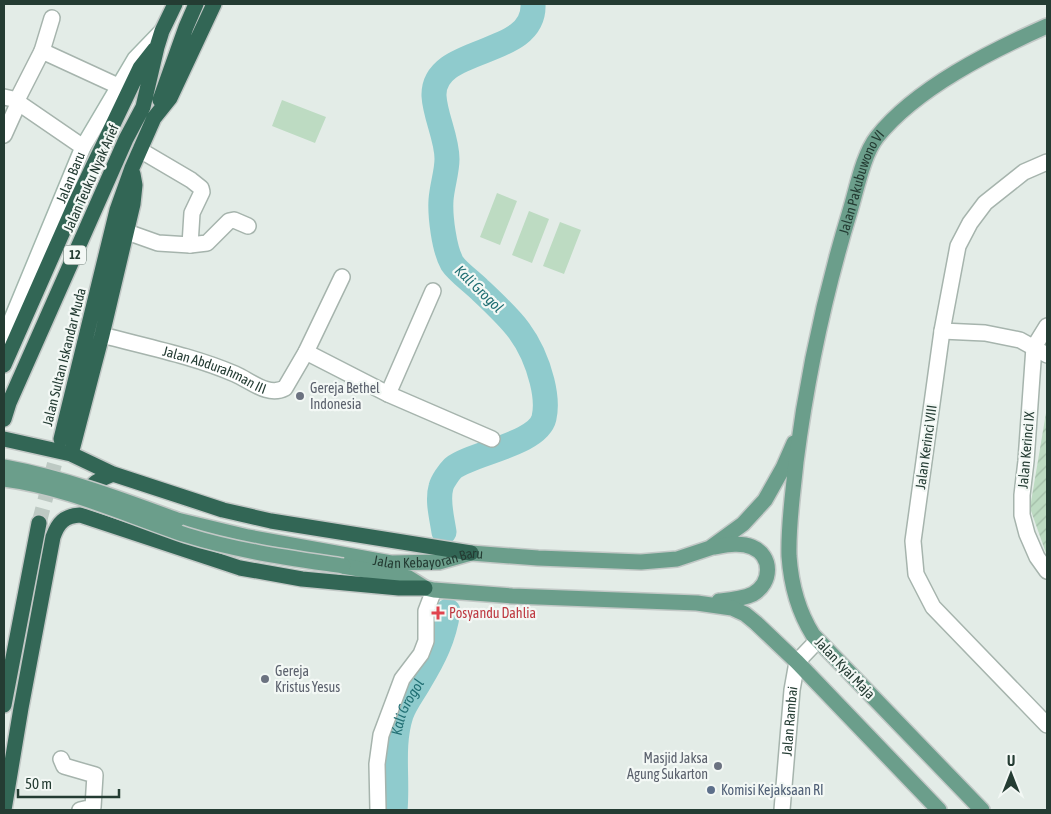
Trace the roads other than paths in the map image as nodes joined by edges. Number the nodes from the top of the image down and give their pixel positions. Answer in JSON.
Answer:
{"nodes":[{"id":1,"x":175,"y":4,"type":"edge"},
{"id":2,"x":196,"y":4,"type":"edge"},
{"id":3,"x":214,"y":4,"type":"edge"},
{"id":4,"x":52,"y":18,"type":"dead end"},
{"id":5,"x":186,"y":26,"type":"junction"},
{"id":6,"x":1047,"y":26,"type":"edge"},
{"id":7,"x":162,"y":31,"type":"junction"},
{"id":8,"x":157,"y":47,"type":"junction"},
{"id":9,"x":42,"y":51,"type":"junction"},
{"id":10,"x":118,"y":86,"type":"junction"},
{"id":11,"x":13,"y":101,"type":"edge"},
{"id":12,"x":143,"y":107,"type":"junction"},
{"id":13,"x":154,"y":118,"type":"junction"},
{"id":14,"x":4,"y":135,"type":"edge"},
{"id":15,"x":83,"y":147,"type":"junction"},
{"id":16,"x":140,"y":150,"type":"junction"},
{"id":17,"x":1047,"y":162,"type":"edge"},
{"id":18,"x":132,"y":168,"type":"junction"},
{"id":19,"x":248,"y":226,"type":"dead end"},
{"id":20,"x":127,"y":232,"type":"junction"},
{"id":21,"x":190,"y":245,"type":"junction"},
{"id":22,"x":342,"y":277,"type":"dead end"},
{"id":23,"x":432,"y":290,"type":"dead end"},
{"id":24,"x":1047,"y":326,"type":"edge"},
{"id":25,"x":942,"y":331,"type":"junction"},
{"id":26,"x":102,"y":335,"type":"junction"},
{"id":27,"x":4,"y":338,"type":"edge"},
{"id":28,"x":1041,"y":351,"type":"edge"},
{"id":29,"x":306,"y":352,"type":"junction"},
{"id":30,"x":4,"y":365,"type":"edge"},
{"id":31,"x":388,"y":394,"type":"junction"},
{"id":32,"x":6,"y":406,"type":"edge"},
{"id":33,"x":4,"y":419,"type":"edge"},
{"id":34,"x":800,"y":428,"type":"junction"},
{"id":35,"x":492,"y":439,"type":"dead end"},
{"id":36,"x":4,"y":440,"type":"edge"},
{"id":37,"x":60,"y":440,"type":"tunnel mouth"},
{"id":38,"x":71,"y":454,"type":"junction"},
{"id":39,"x":4,"y":467,"type":"edge"},
{"id":40,"x":113,"y":474,"type":"junction"},
{"id":41,"x":4,"y":479,"type":"edge"},
{"id":42,"x":97,"y":521,"type":"junction"},
{"id":43,"x":39,"y":523,"type":"tunnel mouth"},
{"id":44,"x":710,"y":548,"type":"junction"},
{"id":45,"x":471,"y":553,"type":"junction"},
{"id":46,"x":347,"y":560,"type":"junction"},
{"id":47,"x":1047,"y":571,"type":"edge"},
{"id":48,"x":429,"y":589,"type":"junction"},
{"id":49,"x":697,"y":603,"type":"junction"},
{"id":50,"x":817,"y":641,"type":"junction"},
{"id":51,"x":797,"y":662,"type":"junction"},
{"id":52,"x":4,"y":705,"type":"edge"},
{"id":53,"x":1047,"y":725,"type":"edge"},
{"id":54,"x":61,"y":759,"type":"dead end"},
{"id":55,"x":4,"y":810,"type":"edge"},
{"id":56,"x":80,"y":810,"type":"edge"},
{"id":57,"x":378,"y":810,"type":"edge"},
{"id":58,"x":782,"y":810,"type":"edge"},
{"id":59,"x":939,"y":810,"type":"edge"},
{"id":60,"x":982,"y":810,"type":"edge"}],
"edges":[{"from":1,"to":7,"type":"highway","name":"Jalan Teuku Nyak Arief","number":"12"},
{"from":2,"to":5,"type":"highway","number":"12"},
{"from":3,"to":13,"type":"highway","number":"12"},
{"from":4,"to":9,"type":"street"},
{"from":5,"to":12,"type":"highway","number":"12"},
{"from":5,"to":13,"type":"highway","number":"12"},
{"from":6,"to":34,"type":"main road","name":"Jalan Pakubuwono VI"},
{"from":7,"to":8,"type":"highway","name":"Jalan Teuku Nyak Arief","number":"12"},
{"from":7,"to":10,"type":"street","name":"Jalan Baru"},
{"from":8,"to":12,"type":"highway","name":"Jalan Teuku Nyak Arief","number":"12"},
{"from":8,"to":30,"type":"highway"},
{"from":9,"to":10,"type":"street"},
{"from":9,"to":11,"type":"street"},
{"from":10,"to":15,"type":"street","name":"Jalan Baru"},
{"from":11,"to":14,"type":"street"},
{"from":11,"to":15,"type":"street"},
{"from":12,"to":32,"type":"highway","name":"Jalan Teuku Nyak Arief","number":"12"},
{"from":13,"to":16,"type":"highway","number":"12"},
{"from":15,"to":27,"type":"street","name":"Jalan Baru"},
{"from":16,"to":18,"type":"highway","number":"12"},
{"from":16,"to":21,"type":"street"},
{"from":17,"to":25,"type":"street","name":"Jalan Kerinci VIII"},
{"from":18,"to":20,"type":"highway"},
{"from":18,"to":37,"type":"highway","name":"Jalan Sultan Iskandar Muda","number":"12"},
{"from":19,"to":21,"type":"street"},
{"from":20,"to":21,"type":"street"},
{"from":20,"to":26,"type":"highway"},
{"from":22,"to":29,"type":"street","name":"Jalan Abdurahman III"},
{"from":23,"to":31,"type":"street"},
{"from":24,"to":28,"type":"street","name":"Jalan Kerinci IX"},
{"from":25,"to":28,"type":"street"},
{"from":25,"to":53,"type":"street","name":"Jalan Kerinci VIII"},
{"from":26,"to":29,"type":"street","name":"Jalan Abdurahman III"},
{"from":26,"to":38,"type":"highway"},
{"from":28,"to":47,"type":"street","name":"Jalan Kerinci IX"},
{"from":29,"to":31,"type":"street"},
{"from":31,"to":35,"type":"street"},
{"from":32,"to":33,"type":"highway","name":"Jalan Teuku Nyak Arief","number":"12"},
{"from":34,"to":44,"type":"main road","name":"Jalan Kebayoran Baru"},
{"from":34,"to":50,"type":"main road","name":"Jalan Kyai Maja"},
{"from":36,"to":38,"type":"highway"},
{"from":38,"to":40,"type":"highway"},
{"from":39,"to":46,"type":"main road","name":"Jalan Kebayoran Baru","bridge":true},
{"from":40,"to":42,"type":"highway"},
{"from":40,"to":45,"type":"highway"},
{"from":41,"to":46,"type":"main road","name":"Jalan Kebayoran Baru","bridge":true},
{"from":42,"to":48,"type":"highway"},
{"from":42,"to":55,"type":"highway"},
{"from":43,"to":52,"type":"highway"},
{"from":44,"to":45,"type":"main road","name":"Jalan Kebayoran Baru"},
{"from":44,"to":49,"type":"main road"},
{"from":45,"to":46,"type":"main road","name":"Jalan Kebayoran Baru"},
{"from":46,"to":48,"type":"main road","name":"Jalan Kebayoran Baru"},
{"from":48,"to":49,"type":"main road","name":"Jalan Kebayoran Baru"},
{"from":48,"to":57,"type":"street"},
{"from":49,"to":51,"type":"main road"},
{"from":50,"to":51,"type":"street"},
{"from":50,"to":60,"type":"main road","name":"Jalan Kyai Maja"},
{"from":51,"to":58,"type":"street","name":"Jalan Rambai"},
{"from":51,"to":59,"type":"main road"},
{"from":54,"to":56,"type":"street"}]}
